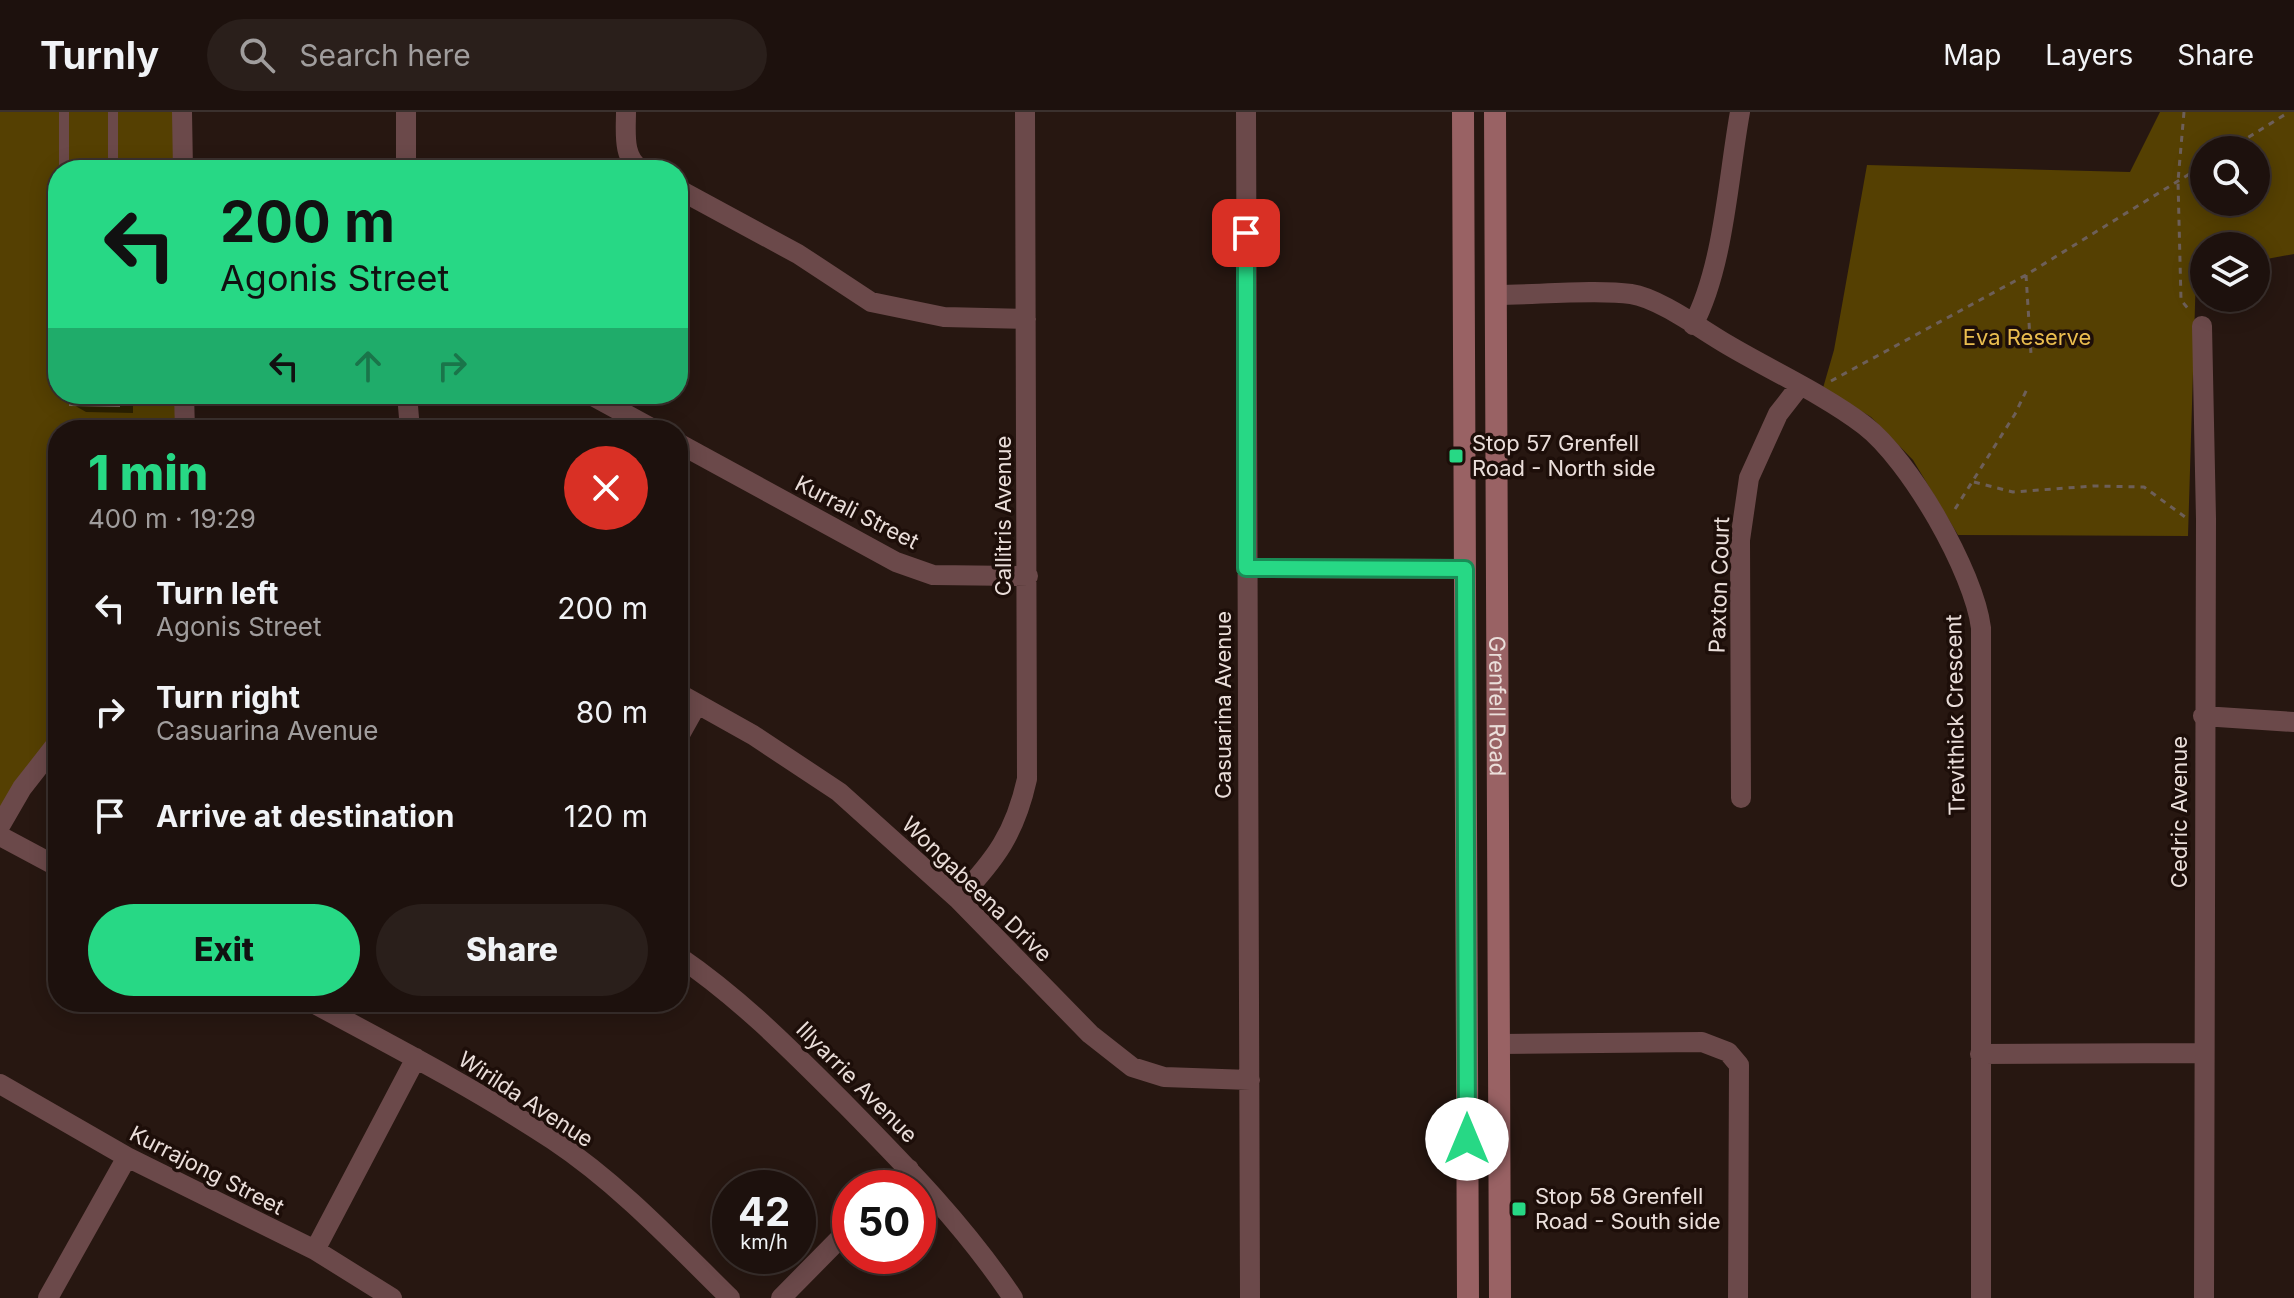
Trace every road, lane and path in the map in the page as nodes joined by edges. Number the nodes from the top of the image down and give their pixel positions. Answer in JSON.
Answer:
{"nodes":[{"id":1,"x":64,"y":112,"type":"edge"},
{"id":2,"x":113,"y":112,"type":"edge"},
{"id":3,"x":182,"y":112,"type":"edge"},
{"id":4,"x":406,"y":112,"type":"edge"},
{"id":5,"x":626,"y":112,"type":"edge"},
{"id":6,"x":1025,"y":112,"type":"edge"},
{"id":7,"x":1246,"y":112,"type":"edge"},
{"id":8,"x":1463,"y":112,"type":"edge"},
{"id":9,"x":1495,"y":112,"type":"edge"},
{"id":10,"x":1740,"y":112,"type":"edge"},
{"id":11,"x":2184,"y":112,"type":"edge"},
{"id":12,"x":2289,"y":112,"type":"edge"},
{"id":13,"x":2250,"y":136,"type":"edge"},
{"id":14,"x":64,"y":160,"type":"edge"},
{"id":15,"x":113,"y":160,"type":"edge"},
{"id":16,"x":183,"y":160,"type":"edge"},
{"id":17,"x":406,"y":160,"type":"edge"},
{"id":18,"x":631,"y":160,"type":"edge"},
{"id":19,"x":2190,"y":174,"type":"edge"},
{"id":20,"x":2178,"y":181,"type":"junction"},
{"id":21,"x":688,"y":194,"type":"edge"},
{"id":22,"x":2026,"y":275,"type":"junction"},
{"id":23,"x":1464,"y":295,"type":"junction"},
{"id":24,"x":1497,"y":295,"type":"junction"},
{"id":25,"x":1026,"y":319,"type":"junction"},
{"id":26,"x":1693,"y":325,"type":"junction"},
{"id":27,"x":2202,"y":326,"type":"joint"},
{"id":28,"x":2031,"y":354,"type":"dead end"},
{"id":29,"x":2028,"y":387,"type":"dead end"},
{"id":30,"x":1804,"y":389,"type":"junction"},
{"id":31,"x":607,"y":404,"type":"edge"},
{"id":32,"x":637,"y":420,"type":"edge"},
{"id":33,"x":688,"y":448,"type":"edge"},
{"id":34,"x":1974,"y":482,"type":"junction"},
{"id":35,"x":2206,"y":519,"type":"junction"},
{"id":36,"x":1941,"y":528,"type":"junction"},
{"id":37,"x":1246,"y":568,"type":"junction"},
{"id":38,"x":1465,"y":569,"type":"junction"},
{"id":39,"x":1499,"y":569,"type":"junction"},
{"id":40,"x":1028,"y":576,"type":"junction"},
{"id":41,"x":688,"y":699,"type":"edge"},
{"id":42,"x":697,"y":704,"type":"junction"},
{"id":43,"x":2203,"y":716,"type":"junction"},
{"id":44,"x":688,"y":720,"type":"edge"},
{"id":45,"x":2294,"y":722,"type":"edge"},
{"id":46,"x":48,"y":755,"type":"edge"},
{"id":47,"x":1741,"y":798,"type":"dead end"},
{"id":48,"x":0,"y":826,"type":"edge"},
{"id":49,"x":0,"y":836,"type":"edge"},
{"id":50,"x":48,"y":862,"type":"edge"},
{"id":51,"x":958,"y":899,"type":"junction"},
{"id":52,"x":688,"y":963,"type":"edge"},
{"id":53,"x":330,"y":1012,"type":"edge"},
{"id":54,"x":1467,"y":1044,"type":"junction"},
{"id":55,"x":1500,"y":1044,"type":"junction"},
{"id":56,"x":2203,"y":1053,"type":"junction"},
{"id":57,"x":1980,"y":1054,"type":"junction"},
{"id":58,"x":416,"y":1058,"type":"junction"},
{"id":59,"x":1250,"y":1080,"type":"junction"},
{"id":60,"x":0,"y":1084,"type":"edge"},
{"id":61,"x":127,"y":1157,"type":"junction"},
{"id":62,"x":909,"y":1169,"type":"joint"},
{"id":63,"x":832,"y":1246,"type":"edge"},
{"id":64,"x":315,"y":1250,"type":"junction"},
{"id":65,"x":48,"y":1298,"type":"edge"},
{"id":66,"x":392,"y":1298,"type":"edge"},
{"id":67,"x":730,"y":1298,"type":"edge"},
{"id":68,"x":781,"y":1298,"type":"edge"},
{"id":69,"x":1013,"y":1298,"type":"edge"},
{"id":70,"x":1250,"y":1298,"type":"edge"},
{"id":71,"x":1468,"y":1298,"type":"edge"},
{"id":72,"x":1500,"y":1298,"type":"edge"},
{"id":73,"x":1738,"y":1298,"type":"edge"},
{"id":74,"x":1981,"y":1298,"type":"edge"},
{"id":75,"x":2204,"y":1298,"type":"edge"}],
"edges":[{"from":1,"to":14,"type":"lane"},
{"from":2,"to":15,"type":"lane"},
{"from":3,"to":16,"type":"street"},
{"from":4,"to":17,"type":"street"},
{"from":5,"to":18,"type":"street"},
{"from":6,"to":25,"type":"street","name":"Callitris Avenue"},
{"from":7,"to":37,"type":"street","name":"Casuarina Avenue"},
{"from":8,"to":23,"type":"main road","name":"Grenfell Road"},
{"from":9,"to":24,"type":"main road","name":"Grenfell Road"},
{"from":10,"to":26,"type":"street"},
{"from":11,"to":20,"type":"path"},
{"from":12,"to":13,"type":"path"},
{"from":19,"to":20,"type":"path"},
{"from":20,"to":22,"type":"path"},
{"from":20,"to":27,"type":"path"},
{"from":21,"to":25,"type":"street"},
{"from":22,"to":28,"type":"path"},
{"from":22,"to":30,"type":"path"},
{"from":23,"to":24,"type":"main road"},
{"from":23,"to":38,"type":"main road","name":"Grenfell Road"},
{"from":24,"to":26,"type":"street","name":"Trevithick Crescent"},
{"from":24,"to":39,"type":"main road","name":"Grenfell Road"},
{"from":25,"to":40,"type":"street","name":"Callitris Avenue"},
{"from":26,"to":30,"type":"street","name":"Trevithick Crescent"},
{"from":27,"to":35,"type":"street","name":"Cedric Avenue"},
{"from":29,"to":34,"type":"path"},
{"from":30,"to":36,"type":"street","name":"Trevithick Crescent"},
{"from":30,"to":47,"type":"street","name":"Paxton Court"},
{"from":31,"to":32,"type":"street"},
{"from":33,"to":40,"type":"street","name":"Kurrali Street"},
{"from":34,"to":35,"type":"path"},
{"from":34,"to":36,"type":"path"},
{"from":35,"to":43,"type":"street","name":"Cedric Avenue"},
{"from":36,"to":57,"type":"street","name":"Trevithick Crescent"},
{"from":37,"to":38,"type":"street"},
{"from":37,"to":59,"type":"street","name":"Casuarina Avenue"},
{"from":38,"to":39,"type":"main road"},
{"from":38,"to":54,"type":"main road","name":"Grenfell Road"},
{"from":39,"to":55,"type":"main road","name":"Grenfell Road"},
{"from":40,"to":51,"type":"street","name":"Callitris Avenue"},
{"from":41,"to":42,"type":"street","name":"Wongabeena Drive"},
{"from":42,"to":44,"type":"street"},
{"from":42,"to":51,"type":"street","name":"Wongabeena Drive"},
{"from":43,"to":45,"type":"street"},
{"from":43,"to":56,"type":"street","name":"Cedric Avenue"},
{"from":46,"to":48,"type":"street"},
{"from":49,"to":50,"type":"street"},
{"from":51,"to":59,"type":"street","name":"Wongabeena Drive"},
{"from":52,"to":62,"type":"street","name":"Illyarrie Avenue"},
{"from":53,"to":58,"type":"street","name":"Wirilda Avenue"},
{"from":54,"to":55,"type":"main road"},
{"from":54,"to":71,"type":"main road","name":"Grenfell Road"},
{"from":55,"to":72,"type":"main road","name":"Grenfell Road"},
{"from":55,"to":73,"type":"street"},
{"from":56,"to":57,"type":"street"},
{"from":56,"to":75,"type":"street","name":"Cedric Avenue"},
{"from":57,"to":74,"type":"street","name":"Trevithick Crescent"},
{"from":58,"to":64,"type":"street"},
{"from":58,"to":67,"type":"street","name":"Wirilda Avenue"},
{"from":59,"to":70,"type":"street","name":"Casuarina Avenue"},
{"from":60,"to":61,"type":"street","name":"Kurrajong Street"},
{"from":61,"to":64,"type":"street","name":"Kurrajong Street"},
{"from":61,"to":65,"type":"street"},
{"from":62,"to":69,"type":"street","name":"Illyarrie Avenue"},
{"from":63,"to":68,"type":"street"},
{"from":64,"to":66,"type":"street","name":"Kurrajong Street"}]}
